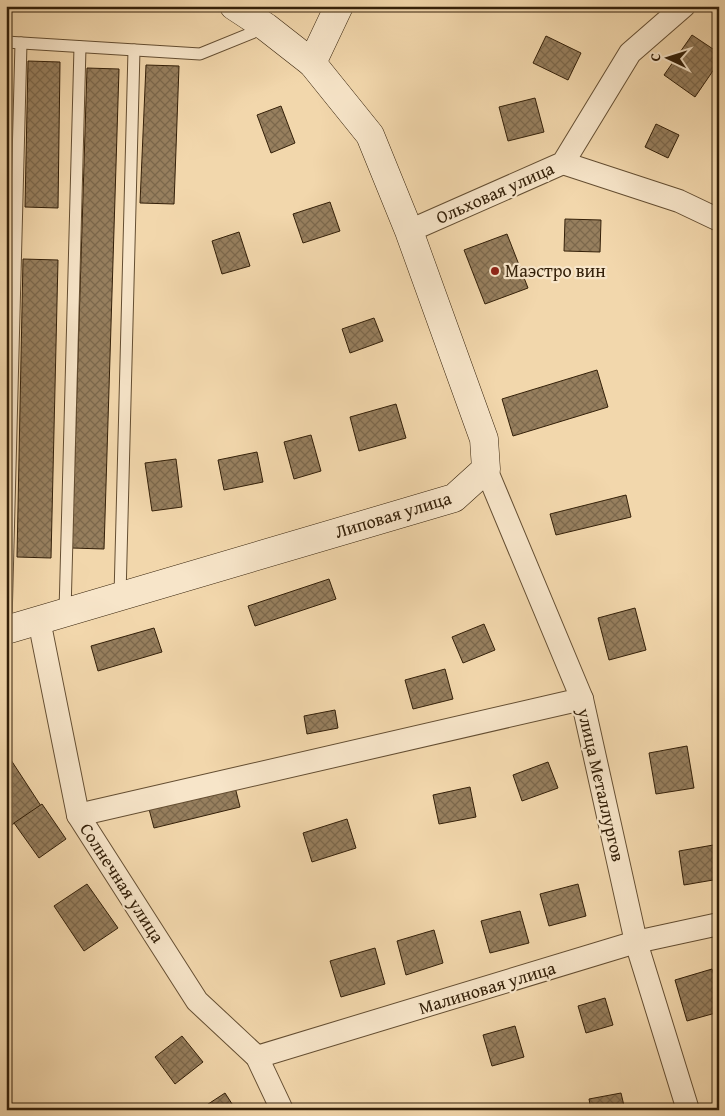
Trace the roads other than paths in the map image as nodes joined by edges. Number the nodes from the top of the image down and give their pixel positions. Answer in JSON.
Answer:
{"nodes":[{"id":1,"x":234,"y":6,"type":"edge"},
{"id":2,"x":339,"y":6,"type":"edge"},
{"id":3,"x":684,"y":6,"type":"edge"},
{"id":4,"x":266,"y":27,"type":"junction"},
{"id":5,"x":6,"y":42,"type":"edge"},
{"id":6,"x":22,"y":43,"type":"junction"},
{"id":7,"x":80,"y":47,"type":"junction"},
{"id":8,"x":134,"y":50,"type":"junction"},
{"id":9,"x":312,"y":63,"type":"junction"},
{"id":10,"x":562,"y":162,"type":"junction"},
{"id":11,"x":719,"y":220,"type":"edge"},
{"id":12,"x":409,"y":231,"type":"junction"},
{"id":13,"x":486,"y":469,"type":"junction"},
{"id":14,"x":120,"y":596,"type":"junction"},
{"id":15,"x":65,"y":612,"type":"junction"},
{"id":16,"x":39,"y":620,"type":"junction"},
{"id":17,"x":6,"y":622,"type":"edge"},
{"id":18,"x":6,"y":630,"type":"edge"},
{"id":19,"x":582,"y":699,"type":"junction"},
{"id":20,"x":78,"y":815,"type":"junction"},
{"id":21,"x":719,"y":924,"type":"edge"},
{"id":22,"x":636,"y":942,"type":"junction"},
{"id":23,"x":257,"y":1057,"type":"junction"},
{"id":24,"x":282,"y":1110,"type":"edge"},
{"id":25,"x":688,"y":1110,"type":"edge"}],
"edges":[{"from":1,"to":4,"type":"main road"},
{"from":2,"to":9,"type":"main road"},
{"from":3,"to":10,"type":"street","name":"Ольховая улица"},
{"from":4,"to":8,"type":"lane"},
{"from":4,"to":9,"type":"main road"},
{"from":5,"to":6,"type":"lane"},
{"from":6,"to":7,"type":"lane"},
{"from":6,"to":17,"type":"lane"},
{"from":7,"to":8,"type":"lane"},
{"from":7,"to":15,"type":"lane"},
{"from":8,"to":14,"type":"lane"},
{"from":9,"to":12,"type":"main road"},
{"from":10,"to":11,"type":"street"},
{"from":10,"to":12,"type":"street","name":"Ольховая улица"},
{"from":12,"to":13,"type":"main road"},
{"from":13,"to":14,"type":"main road","name":"Липовая улица"},
{"from":13,"to":19,"type":"street","name":"улица Металлургов"},
{"from":14,"to":15,"type":"main road","name":"Липовая улица"},
{"from":15,"to":16,"type":"main road","name":"Липовая улица"},
{"from":16,"to":18,"type":"main road","name":"Липовая улица"},
{"from":16,"to":20,"type":"street","name":"Солнечная улица"},
{"from":19,"to":20,"type":"street"},
{"from":19,"to":22,"type":"street","name":"улица Металлургов"},
{"from":20,"to":23,"type":"street","name":"Солнечная улица"},
{"from":21,"to":22,"type":"street","name":"Малиновая улица"},
{"from":22,"to":23,"type":"street","name":"Малиновая улица"},
{"from":22,"to":25,"type":"street","name":"улица Металлургов"},
{"from":23,"to":24,"type":"street","name":"Солнечная улица"}]}
